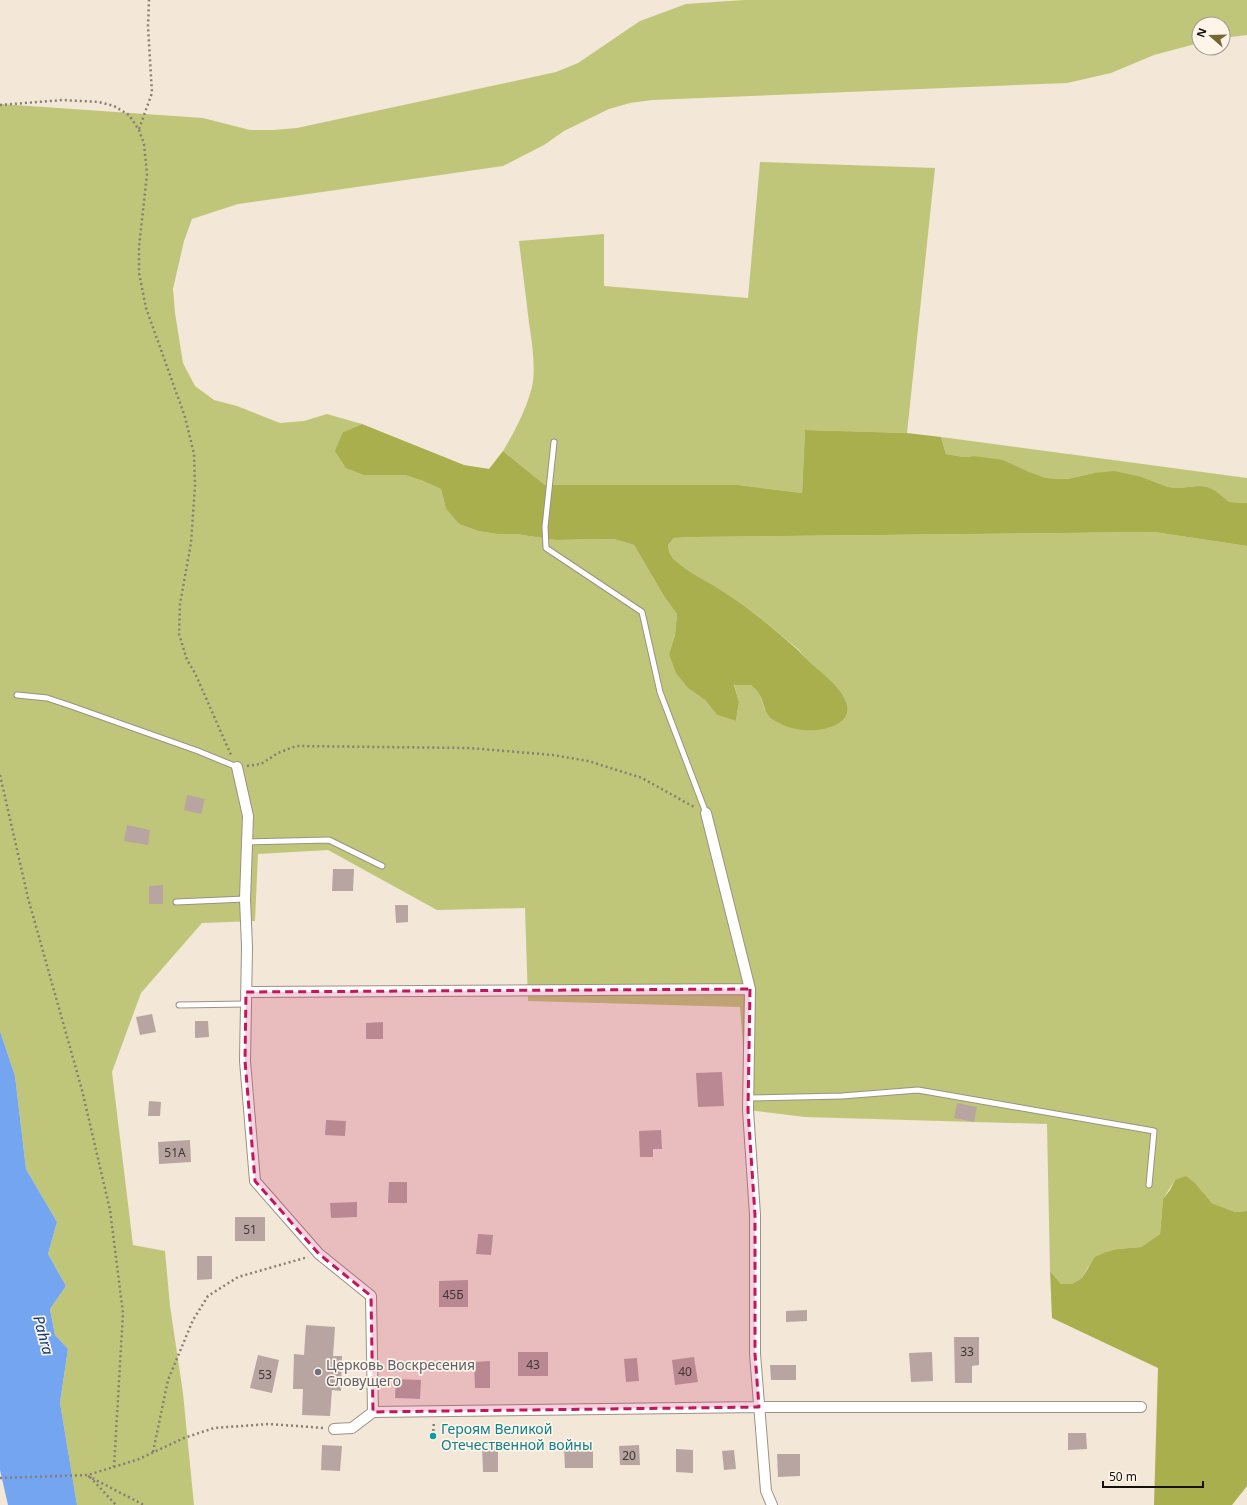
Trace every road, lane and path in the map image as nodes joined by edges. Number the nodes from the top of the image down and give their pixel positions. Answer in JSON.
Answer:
{"nodes":[{"id":1,"x":149,"y":0,"type":"edge"},
{"id":2,"x":0,"y":105,"type":"edge"},
{"id":3,"x":139,"y":130,"type":"junction"},
{"id":4,"x":554,"y":442,"type":"dead end"},
{"id":5,"x":17,"y":696,"type":"dead end"},
{"id":6,"x":237,"y":767,"type":"junction"},
{"id":7,"x":0,"y":774,"type":"edge"},
{"id":8,"x":706,"y":813,"type":"junction"},
{"id":9,"x":247,"y":842,"type":"junction"},
{"id":10,"x":382,"y":866,"type":"dead end"},
{"id":11,"x":245,"y":899,"type":"junction"},
{"id":12,"x":176,"y":902,"type":"dead end"},
{"id":13,"x":750,"y":988,"type":"junction"},
{"id":14,"x":246,"y":992,"type":"junction"},
{"id":15,"x":246,"y":1004,"type":"junction"},
{"id":16,"x":179,"y":1005,"type":"dead end"},
{"id":17,"x":748,"y":1098,"type":"junction"},
{"id":18,"x":1149,"y":1185,"type":"dead end"},
{"id":19,"x":319,"y":1254,"type":"junction"},
{"id":20,"x":759,"y":1407,"type":"junction"},
{"id":21,"x":1141,"y":1407,"type":"dead end"},
{"id":22,"x":373,"y":1412,"type":"junction"},
{"id":23,"x":334,"y":1429,"type":"joint"},
{"id":24,"x":153,"y":1453,"type":"junction"},
{"id":25,"x":114,"y":1467,"type":"junction"},
{"id":26,"x":88,"y":1475,"type":"junction"},
{"id":27,"x":0,"y":1478,"type":"edge"},
{"id":28,"x":116,"y":1505,"type":"edge"},
{"id":29,"x":144,"y":1505,"type":"edge"},
{"id":30,"x":772,"y":1505,"type":"edge"}],
"edges":[{"from":1,"to":3,"type":"path"},
{"from":2,"to":3,"type":"path"},
{"from":3,"to":6,"type":"path"},
{"from":4,"to":8,"type":"lane"},
{"from":5,"to":6,"type":"lane"},
{"from":6,"to":8,"type":"path"},
{"from":6,"to":9,"type":"street"},
{"from":7,"to":25,"type":"path"},
{"from":8,"to":13,"type":"street"},
{"from":9,"to":10,"type":"lane"},
{"from":9,"to":11,"type":"street"},
{"from":11,"to":12,"type":"lane"},
{"from":11,"to":14,"type":"street"},
{"from":13,"to":14,"type":"street"},
{"from":13,"to":17,"type":"street"},
{"from":14,"to":15,"type":"street"},
{"from":15,"to":16,"type":"lane"},
{"from":15,"to":19,"type":"street"},
{"from":17,"to":18,"type":"lane"},
{"from":17,"to":20,"type":"street"},
{"from":19,"to":22,"type":"street"},
{"from":19,"to":24,"type":"path"},
{"from":20,"to":21,"type":"street"},
{"from":20,"to":22,"type":"street"},
{"from":20,"to":30,"type":"street"},
{"from":22,"to":23,"type":"street"},
{"from":23,"to":24,"type":"path"},
{"from":24,"to":25,"type":"path"},
{"from":25,"to":26,"type":"path"},
{"from":26,"to":27,"type":"path"},
{"from":26,"to":28,"type":"path"},
{"from":26,"to":29,"type":"path"}]}
